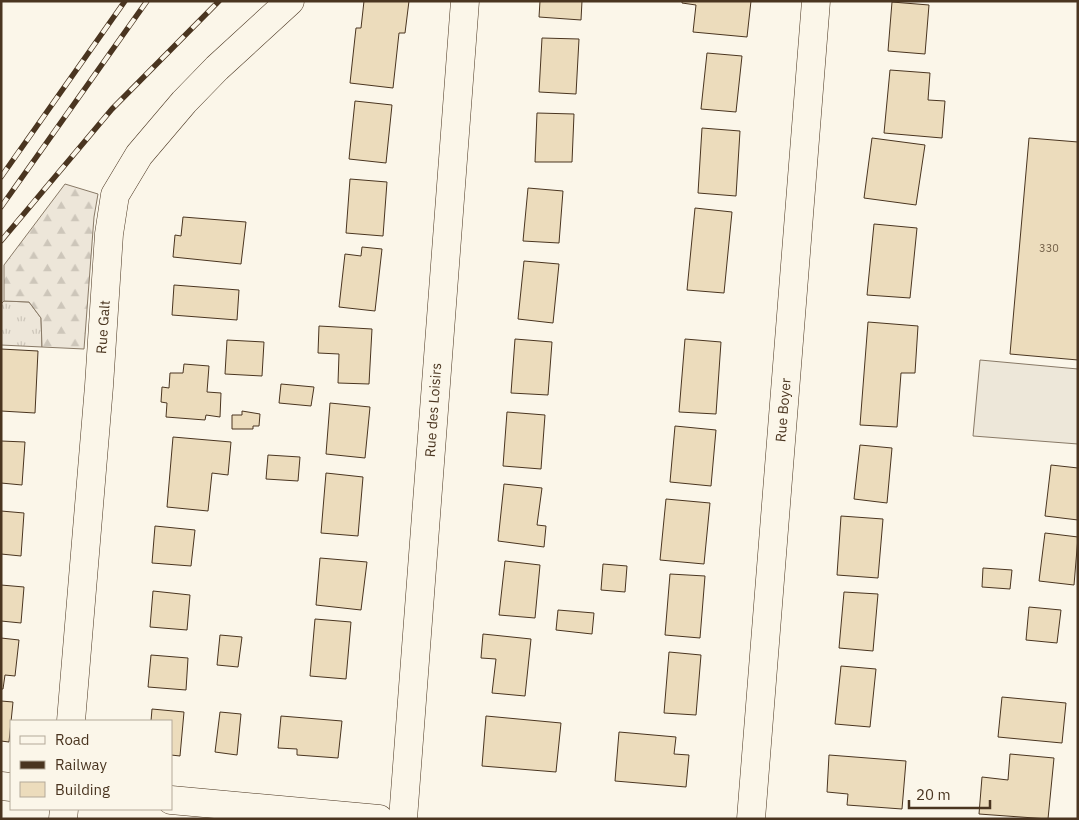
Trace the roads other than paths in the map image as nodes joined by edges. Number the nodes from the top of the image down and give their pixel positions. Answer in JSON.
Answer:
{"nodes":[{"id":1,"x":290,"y":1,"type":"edge"},
{"id":2,"x":465,"y":1,"type":"edge"},
{"id":3,"x":816,"y":1,"type":"edge"},
{"id":4,"x":72,"y":720,"type":"edge"},
{"id":5,"x":172,"y":800,"type":"edge"},
{"id":6,"x":380,"y":819,"type":"edge"},
{"id":7,"x":403,"y":819,"type":"edge"},
{"id":8,"x":751,"y":819,"type":"edge"}],
"edges":[{"from":1,"to":4,"type":"street","name":"Rue Galt"},
{"from":2,"to":7,"type":"street","name":"Rue des Loisirs"},
{"from":3,"to":8,"type":"street","name":"Rue Boyer"},
{"from":5,"to":6,"type":"street"}]}
